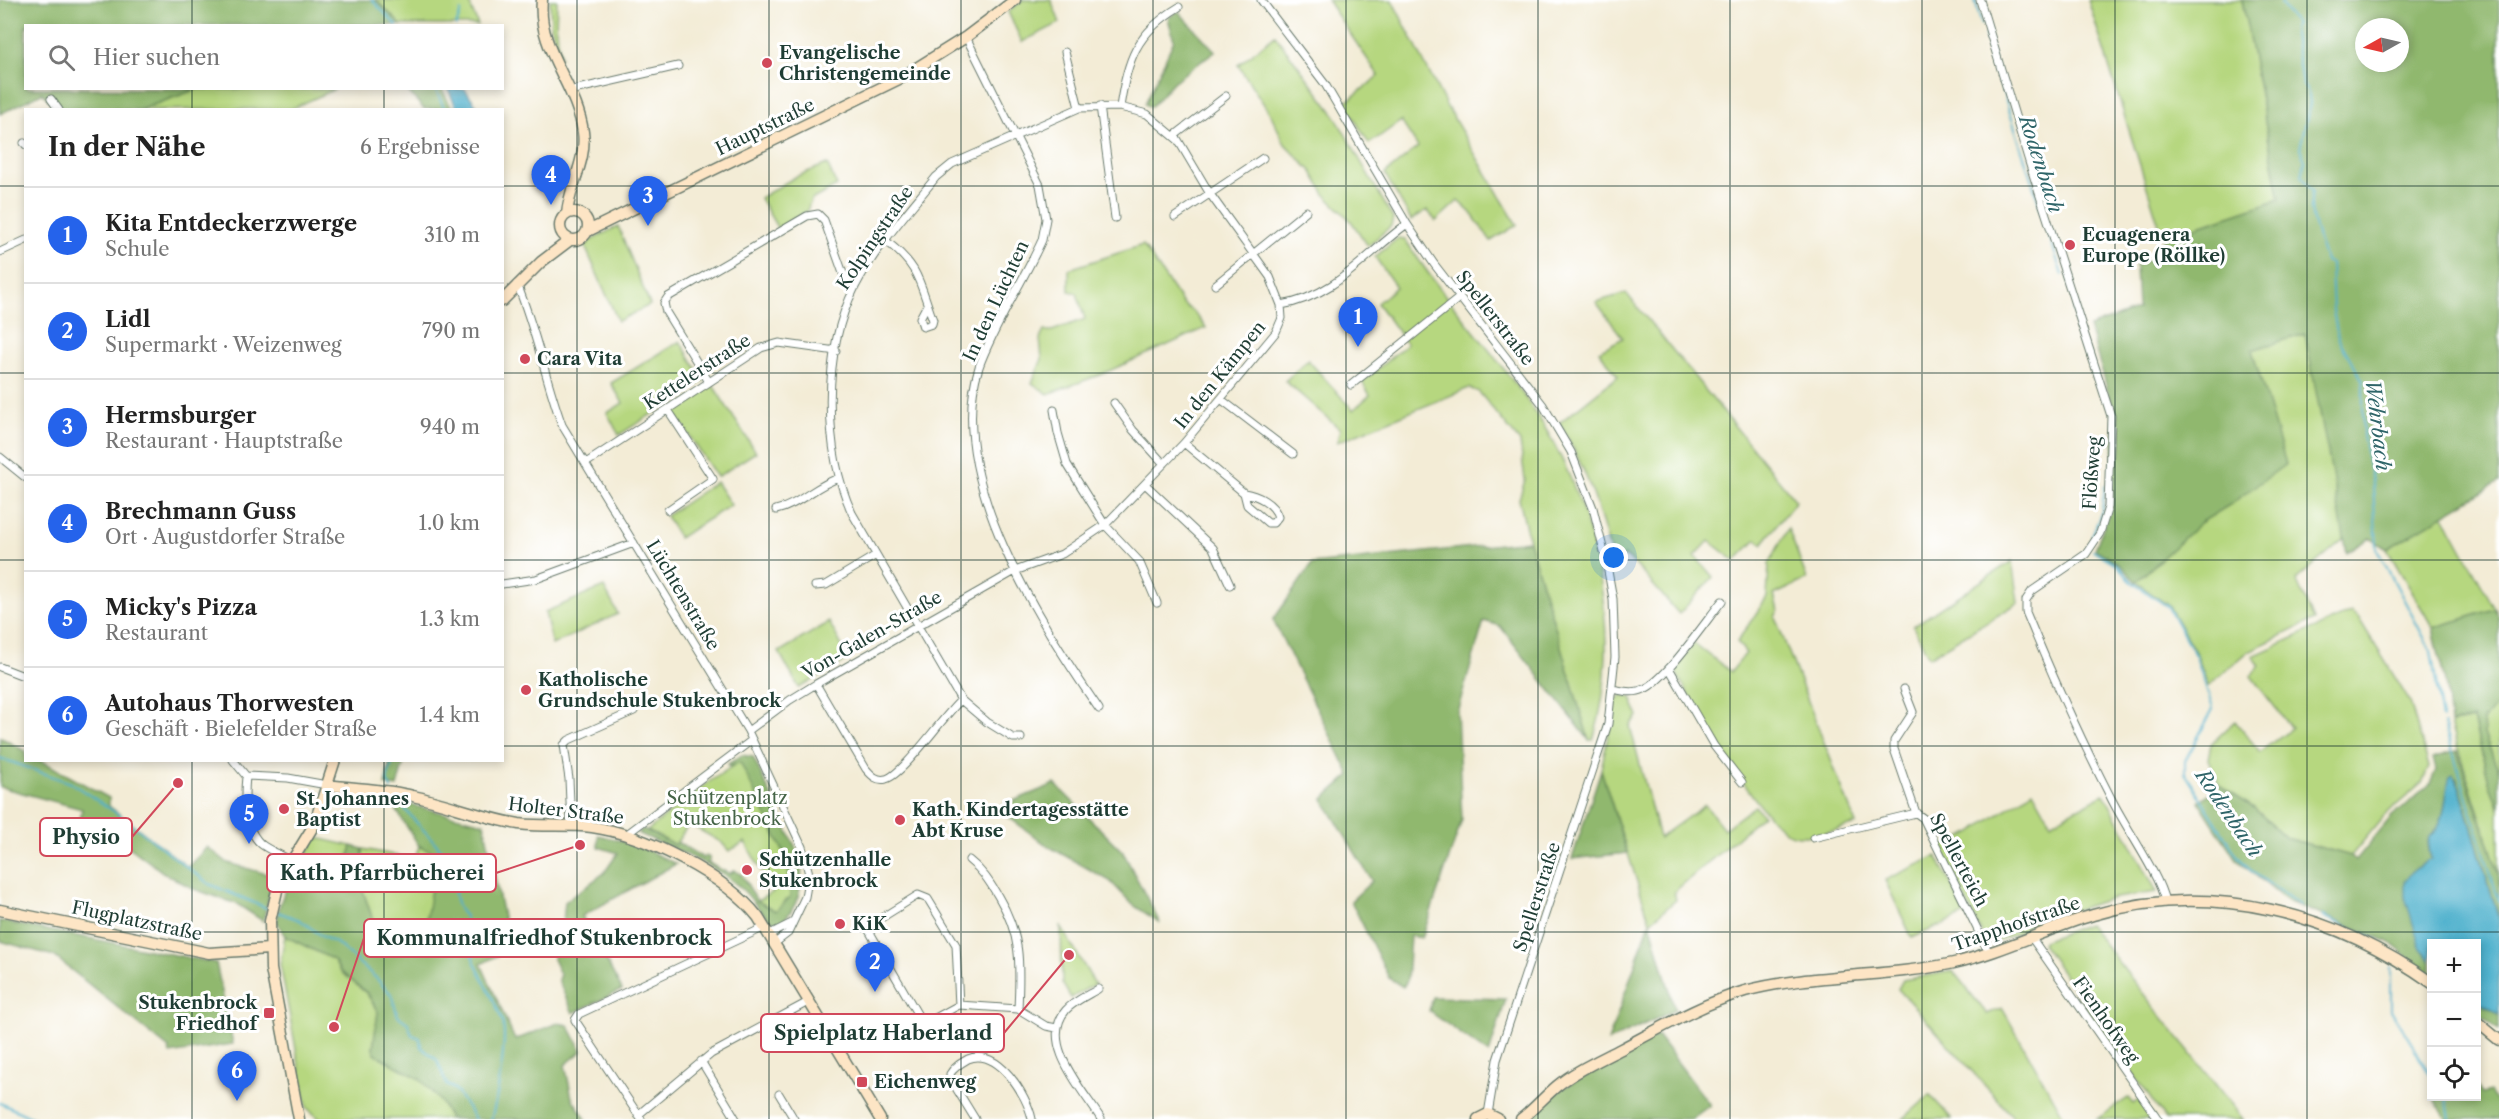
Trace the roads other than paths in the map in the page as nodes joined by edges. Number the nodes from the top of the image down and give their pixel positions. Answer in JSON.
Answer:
{"nodes":[{"id":1,"x":542,"y":0,"type":"edge"},
{"id":2,"x":1015,"y":0,"type":"edge"},
{"id":3,"x":1261,"y":0,"type":"edge"},
{"id":4,"x":1980,"y":0,"type":"edge"},
{"id":5,"x":1179,"y":7,"type":"dead end"},
{"id":6,"x":966,"y":37,"type":"junction"},
{"id":7,"x":1065,"y":52,"type":"dead end"},
{"id":8,"x":678,"y":66,"type":"dead end"},
{"id":9,"x":568,"y":91,"type":"junction"},
{"id":10,"x":1226,"y":96,"type":"dead end"},
{"id":11,"x":51,"y":99,"type":"dead end"},
{"id":12,"x":1100,"y":105,"type":"junction"},
{"id":13,"x":1120,"y":106,"type":"junction"},
{"id":14,"x":58,"y":108,"type":"edge"},
{"id":15,"x":1079,"y":108,"type":"junction"},
{"id":16,"x":1015,"y":134,"type":"junction"},
{"id":17,"x":1174,"y":135,"type":"junction"},
{"id":18,"x":1263,"y":158,"type":"dead end"},
{"id":19,"x":572,"y":188,"type":"junction"},
{"id":20,"x":1210,"y":194,"type":"junction"},
{"id":21,"x":1306,"y":211,"type":"dead end"},
{"id":22,"x":567,"y":214,"type":"junction"},
{"id":23,"x":584,"y":216,"type":"junction"},
{"id":24,"x":615,"y":216,"type":"junction"},
{"id":25,"x":1175,"y":217,"type":"dead end"},
{"id":26,"x":1115,"y":218,"type":"dead end"},
{"id":27,"x":1407,"y":224,"type":"junction"},
{"id":28,"x":561,"y":229,"type":"junction"},
{"id":29,"x":588,"y":231,"type":"junction"},
{"id":30,"x":570,"y":240,"type":"junction"},
{"id":31,"x":24,"y":241,"type":"edge"},
{"id":32,"x":886,"y":241,"type":"junction"},
{"id":33,"x":1,"y":250,"type":"edge"},
{"id":34,"x":1253,"y":253,"type":"junction"},
{"id":35,"x":541,"y":262,"type":"junction"},
{"id":36,"x":517,"y":284,"type":"junction"},
{"id":37,"x":1215,"y":285,"type":"dead end"},
{"id":38,"x":855,"y":286,"type":"junction"},
{"id":39,"x":1459,"y":298,"type":"junction"},
{"id":40,"x":504,"y":299,"type":"edge"},
{"id":41,"x":927,"y":304,"type":"dead end"},
{"id":42,"x":1281,"y":305,"type":"junction"},
{"id":43,"x":836,"y":351,"type":"junction"},
{"id":44,"x":709,"y":382,"type":"junction"},
{"id":45,"x":1352,"y":385,"type":"dead end"},
{"id":46,"x":1222,"y":400,"type":"junction"},
{"id":47,"x":1114,"y":403,"type":"dead end"},
{"id":48,"x":668,"y":410,"type":"junction"},
{"id":49,"x":1054,"y":410,"type":"dead end"},
{"id":50,"x":1184,"y":443,"type":"junction"},
{"id":51,"x":1293,"y":454,"type":"dead end"},
{"id":52,"x":0,"y":457,"type":"edge"},
{"id":53,"x":585,"y":463,"type":"junction"},
{"id":54,"x":1164,"y":464,"type":"junction"},
{"id":55,"x":24,"y":476,"type":"edge"},
{"id":56,"x":839,"y":478,"type":"junction"},
{"id":57,"x":1145,"y":484,"type":"junction"},
{"id":58,"x":1244,"y":493,"type":"junction"},
{"id":59,"x":668,"y":510,"type":"dead end"},
{"id":60,"x":776,"y":510,"type":"dead end"},
{"id":61,"x":1105,"y":525,"type":"junction"},
{"id":62,"x":634,"y":543,"type":"junction"},
{"id":63,"x":876,"y":555,"type":"junction"},
{"id":64,"x":1015,"y":571,"type":"junction"},
{"id":65,"x":504,"y":584,"type":"edge"},
{"id":66,"x":1230,"y":585,"type":"dead end"},
{"id":67,"x":815,"y":586,"type":"dead end"},
{"id":68,"x":1722,"y":601,"type":"dead end"},
{"id":69,"x":1157,"y":603,"type":"dead end"},
{"id":70,"x":918,"y":627,"type":"junction"},
{"id":71,"x":0,"y":667,"type":"edge"},
{"id":72,"x":1669,"y":668,"type":"junction"},
{"id":73,"x":24,"y":676,"type":"edge"},
{"id":74,"x":816,"y":684,"type":"junction"},
{"id":75,"x":1904,"y":688,"type":"dead end"},
{"id":76,"x":1612,"y":689,"type":"junction"},
{"id":77,"x":961,"y":700,"type":"junction"},
{"id":78,"x":1099,"y":709,"type":"dead end"},
{"id":79,"x":634,"y":711,"type":"dead end"},
{"id":80,"x":747,"y":731,"type":"junction"},
{"id":81,"x":1021,"y":738,"type":"dead end"},
{"id":82,"x":752,"y":740,"type":"junction"},
{"id":83,"x":235,"y":762,"type":"edge"},
{"id":84,"x":334,"y":762,"type":"edge"},
{"id":85,"x":246,"y":776,"type":"junction"},
{"id":86,"x":1742,"y":782,"type":"dead end"},
{"id":87,"x":327,"y":785,"type":"junction"},
{"id":88,"x":1916,"y":813,"type":"junction"},
{"id":89,"x":571,"y":825,"type":"junction"},
{"id":90,"x":627,"y":834,"type":"junction"},
{"id":91,"x":1813,"y":838,"type":"dead end"},
{"id":92,"x":969,"y":860,"type":"dead end"},
{"id":93,"x":291,"y":861,"type":"junction"},
{"id":94,"x":2165,"y":902,"type":"junction"},
{"id":95,"x":0,"y":910,"type":"edge"},
{"id":96,"x":770,"y":935,"type":"junction"},
{"id":97,"x":2031,"y":937,"type":"junction"},
{"id":98,"x":269,"y":949,"type":"junction"},
{"id":99,"x":1989,"y":953,"type":"junction"},
{"id":100,"x":2427,"y":980,"type":"edge"},
{"id":101,"x":1098,"y":989,"type":"dead end"},
{"id":102,"x":808,"y":1002,"type":"junction"},
{"id":103,"x":959,"y":1005,"type":"junction"},
{"id":104,"x":1018,"y":1009,"type":"junction"},
{"id":105,"x":923,"y":1024,"type":"junction"},
{"id":106,"x":2481,"y":1025,"type":"edge"},
{"id":107,"x":1057,"y":1028,"type":"junction"},
{"id":108,"x":897,"y":1039,"type":"dead end"},
{"id":109,"x":2499,"y":1040,"type":"edge"},
{"id":110,"x":701,"y":1061,"type":"junction"},
{"id":111,"x":778,"y":1094,"type":"dead end"},
{"id":112,"x":639,"y":1117,"type":"edge"},
{"id":113,"x":792,"y":1117,"type":"edge"},
{"id":114,"x":1488,"y":1117,"type":"edge"},
{"id":115,"x":299,"y":1119,"type":"edge"},
{"id":116,"x":736,"y":1119,"type":"edge"},
{"id":117,"x":782,"y":1119,"type":"edge"},
{"id":118,"x":880,"y":1119,"type":"edge"},
{"id":119,"x":975,"y":1119,"type":"edge"},
{"id":120,"x":1032,"y":1119,"type":"edge"},
{"id":121,"x":1101,"y":1119,"type":"edge"},
{"id":122,"x":1521,"y":1119,"type":"edge"},
{"id":123,"x":2158,"y":1119,"type":"edge"}],
"edges":[{"from":1,"to":9,"type":"street"},
{"from":2,"to":6,"type":"street","name":"Hauptstraße"},
{"from":3,"to":27,"type":"street","name":"Spellerstraße"},
{"from":4,"to":94,"type":"street","name":"Flößweg"},
{"from":5,"to":13,"type":"street"},
{"from":6,"to":16,"type":"street","name":"In den Lüchten"},
{"from":6,"to":24,"type":"street","name":"Hauptstraße"},
{"from":7,"to":15,"type":"street"},
{"from":8,"to":9,"type":"street"},
{"from":9,"to":19,"type":"street"},
{"from":10,"to":17,"type":"street"},
{"from":11,"to":14,"type":"street"},
{"from":12,"to":13,"type":"street","name":"In den Kämpen"},
{"from":12,"to":15,"type":"street","name":"In den Kämpen"},
{"from":12,"to":26,"type":"street"},
{"from":13,"to":17,"type":"street","name":"In den Kämpen"},
{"from":15,"to":16,"type":"street","name":"In den Kämpen"},
{"from":16,"to":32,"type":"street","name":"Kolpingstraße"},
{"from":16,"to":64,"type":"street","name":"In den Lüchten"},
{"from":17,"to":20,"type":"street","name":"In den Kämpen"},
{"from":18,"to":20,"type":"street"},
{"from":19,"to":22,"type":"street"},
{"from":19,"to":23,"type":"street"},
{"from":20,"to":25,"type":"street"},
{"from":20,"to":34,"type":"street","name":"In den Kämpen"},
{"from":21,"to":34,"type":"street"},
{"from":22,"to":23,"type":"street"},
{"from":22,"to":28,"type":"street"},
{"from":23,"to":24,"type":"street","name":"Hauptstraße"},
{"from":23,"to":29,"type":"street"},
{"from":24,"to":29,"type":"street","name":"Hauptstraße"},
{"from":27,"to":39,"type":"street","name":"Spellerstraße"},
{"from":27,"to":42,"type":"street"},
{"from":28,"to":30,"type":"street"},
{"from":28,"to":35,"type":"street"},
{"from":29,"to":30,"type":"street"},
{"from":30,"to":35,"type":"street"},
{"from":31,"to":33,"type":"street"},
{"from":32,"to":38,"type":"street","name":"Kolpingstraße"},
{"from":32,"to":41,"type":"street"},
{"from":34,"to":37,"type":"street"},
{"from":34,"to":42,"type":"street","name":"In den Kämpen"},
{"from":35,"to":36,"type":"street"},
{"from":36,"to":40,"type":"street"},
{"from":36,"to":53,"type":"street","name":"Lüchtenstraße"},
{"from":38,"to":43,"type":"street","name":"Kolpingstraße"},
{"from":38,"to":44,"type":"street"},
{"from":39,"to":45,"type":"street"},
{"from":39,"to":76,"type":"street","name":"Spellerstraße"},
{"from":42,"to":46,"type":"street","name":"In den Kämpen"},
{"from":43,"to":44,"type":"street","name":"Kettelerstraße"},
{"from":43,"to":56,"type":"street","name":"Kolpingstraße"},
{"from":44,"to":48,"type":"street","name":"Kettelerstraße"},
{"from":46,"to":50,"type":"street","name":"In den Kämpen"},
{"from":46,"to":51,"type":"street"},
{"from":47,"to":54,"type":"street"},
{"from":48,"to":53,"type":"street","name":"Kettelerstraße"},
{"from":48,"to":59,"type":"street"},
{"from":49,"to":61,"type":"street"},
{"from":50,"to":54,"type":"street","name":"In den Kämpen"},
{"from":50,"to":58,"type":"street"},
{"from":52,"to":55,"type":"street"},
{"from":53,"to":62,"type":"street","name":"Lüchtenstraße"},
{"from":54,"to":57,"type":"street","name":"In den Kämpen"},
{"from":56,"to":60,"type":"street"},
{"from":56,"to":63,"type":"street","name":"Kolpingstraße"},
{"from":57,"to":61,"type":"street","name":"In den Kämpen"},
{"from":57,"to":66,"type":"street"},
{"from":58,"to":58,"type":"street"},
{"from":61,"to":64,"type":"street","name":"In den Kämpen"},
{"from":61,"to":69,"type":"street"},
{"from":62,"to":65,"type":"street"},
{"from":62,"to":80,"type":"street","name":"Lüchtenstraße"},
{"from":63,"to":67,"type":"street"},
{"from":63,"to":70,"type":"street","name":"Kolpingstraße"},
{"from":64,"to":70,"type":"street","name":"Von-Galen-Straße"},
{"from":64,"to":78,"type":"street","name":"In den Lüchten"},
{"from":68,"to":72,"type":"street"},
{"from":70,"to":74,"type":"street","name":"Von-Galen-Straße"},
{"from":70,"to":77,"type":"street","name":"Kolpingstraße"},
{"from":71,"to":73,"type":"street"},
{"from":72,"to":76,"type":"street"},
{"from":72,"to":86,"type":"street"},
{"from":74,"to":77,"type":"street"},
{"from":74,"to":80,"type":"street","name":"Von-Galen-Straße"},
{"from":75,"to":88,"type":"street","name":"Spellerteich"},
{"from":76,"to":114,"type":"street","name":"Spellerstraße"},
{"from":77,"to":81,"type":"street","name":"Kolpingstraße"},
{"from":79,"to":89,"type":"street"},
{"from":80,"to":82,"type":"street","name":"Lüchtenstraße"},
{"from":82,"to":90,"type":"street"},
{"from":82,"to":96,"type":"street","name":"Lüchtenstraße"},
{"from":83,"to":85,"type":"street"},
{"from":84,"to":87,"type":"street"},
{"from":85,"to":87,"type":"street"},
{"from":85,"to":93,"type":"street"},
{"from":87,"to":89,"type":"street","name":"Holter Straße"},
{"from":87,"to":93,"type":"street"},
{"from":88,"to":91,"type":"street","name":"Spellerteich"},
{"from":88,"to":99,"type":"street","name":"Spellerteich"},
{"from":89,"to":90,"type":"street","name":"Holter Straße"},
{"from":90,"to":96,"type":"street","name":"Holter Straße"},
{"from":92,"to":104,"type":"street"},
{"from":93,"to":98,"type":"street"},
{"from":94,"to":97,"type":"street","name":"Trapphofstraße"},
{"from":94,"to":100,"type":"street","name":"Trapphofstraße"},
{"from":95,"to":98,"type":"street","name":"Flugplatzstraße"},
{"from":96,"to":102,"type":"street","name":"Holter Straße"},
{"from":96,"to":112,"type":"street"},
{"from":97,"to":99,"type":"street","name":"Trapphofstraße"},
{"from":97,"to":123,"type":"street","name":"Fienhofweg"},
{"from":98,"to":115,"type":"street"},
{"from":99,"to":122,"type":"street","name":"Trapphofstraße"},
{"from":101,"to":107,"type":"street"},
{"from":102,"to":110,"type":"street"},
{"from":102,"to":118,"type":"street","name":"Holter Straße"},
{"from":103,"to":104,"type":"street"},
{"from":103,"to":105,"type":"street"},
{"from":103,"to":105,"type":"street"},
{"from":104,"to":107,"type":"street"},
{"from":105,"to":108,"type":"street"},
{"from":106,"to":109,"type":"street"},
{"from":107,"to":121,"type":"street"},
{"from":110,"to":112,"type":"street"},
{"from":110,"to":116,"type":"street"},
{"from":111,"to":113,"type":"street"},
{"from":113,"to":117,"type":"street"},
{"from":119,"to":120,"type":"street"}]}
